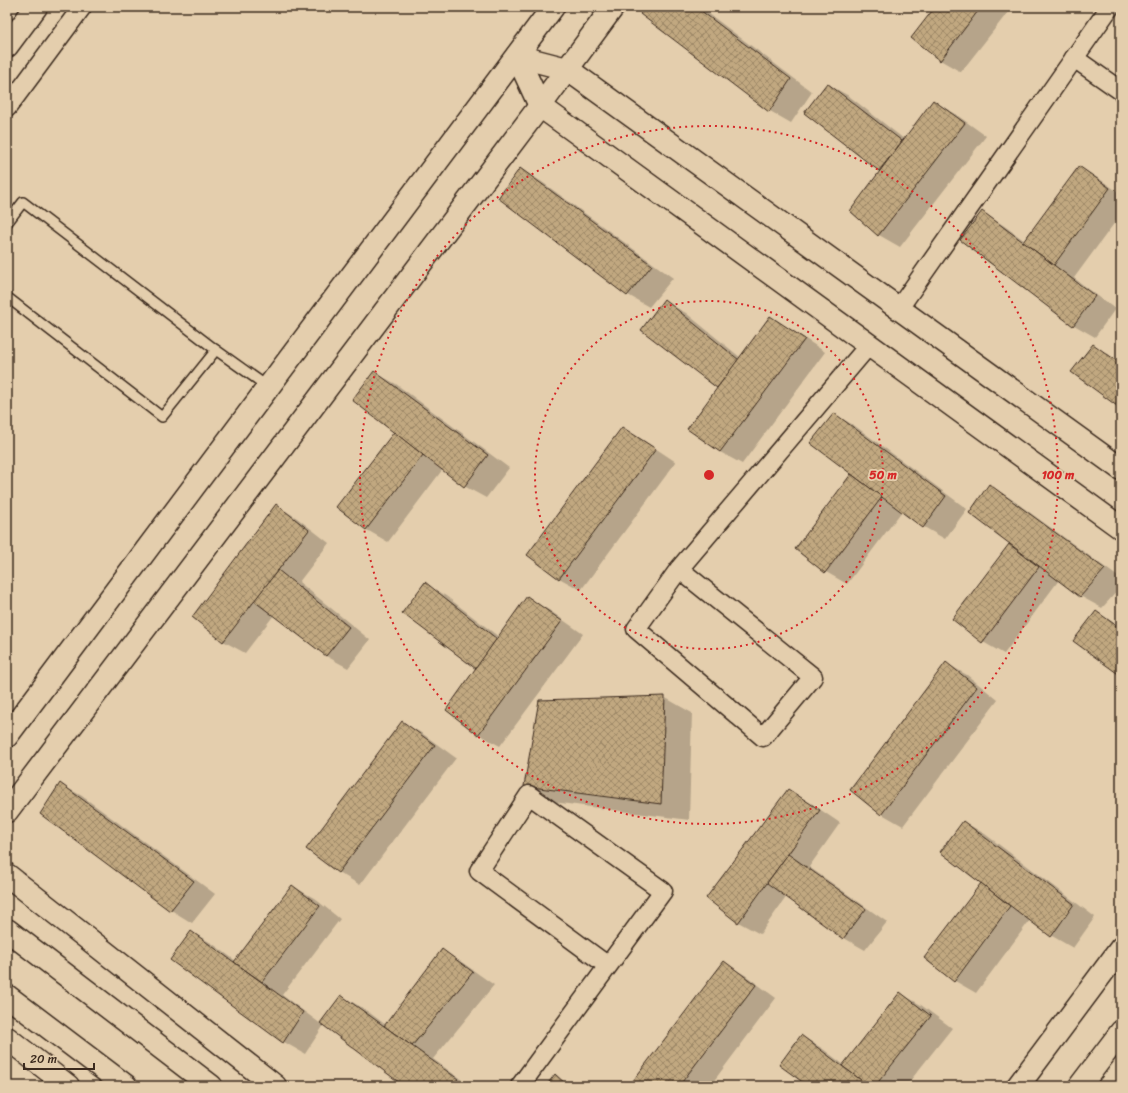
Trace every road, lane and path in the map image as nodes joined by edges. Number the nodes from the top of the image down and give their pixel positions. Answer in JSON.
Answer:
{"nodes":[{"id":1,"x":36,"y":7,"type":"edge"},
{"id":2,"x":82,"y":7,"type":"edge"},
{"id":3,"x":553,"y":7,"type":"edge"},
{"id":4,"x":614,"y":7,"type":"edge"},
{"id":5,"x":1110,"y":7,"type":"edge"},
{"id":6,"x":7,"y":46,"type":"edge"},
{"id":7,"x":517,"y":56,"type":"junction"},
{"id":8,"x":1074,"y":58,"type":"junction"},
{"id":9,"x":567,"y":69,"type":"junction"},
{"id":10,"x":1121,"y":91,"type":"edge"},
{"id":11,"x":540,"y":106,"type":"junction"},
{"id":12,"x":7,"y":108,"type":"edge"},
{"id":13,"x":7,"y":223,"type":"edge"},
{"id":14,"x":7,"y":297,"type":"edge"},
{"id":15,"x":899,"y":308,"type":"junction"},
{"id":16,"x":869,"y":345,"type":"junction"},
{"id":17,"x":216,"y":350,"type":"junction"},
{"id":18,"x":268,"y":387,"type":"junction"},
{"id":19,"x":1121,"y":469,"type":"edge"},
{"id":20,"x":1121,"y":528,"type":"edge"},
{"id":21,"x":680,"y":569,"type":"junction"},
{"id":22,"x":7,"y":736,"type":"edge"},
{"id":23,"x":7,"y":811,"type":"edge"},
{"id":24,"x":7,"y":875,"type":"edge"},
{"id":25,"x":7,"y":930,"type":"edge"},
{"id":26,"x":1121,"y":948,"type":"edge"},
{"id":27,"x":608,"y":966,"type":"junction"},
{"id":28,"x":7,"y":996,"type":"edge"},
{"id":29,"x":1121,"y":1032,"type":"edge"},
{"id":30,"x":7,"y":1038,"type":"edge"},
{"id":31,"x":68,"y":1086,"type":"edge"},
{"id":32,"x":126,"y":1086,"type":"edge"},
{"id":33,"x":211,"y":1086,"type":"edge"},
{"id":34,"x":275,"y":1086,"type":"edge"},
{"id":35,"x":520,"y":1086,"type":"edge"},
{"id":36,"x":1018,"y":1086,"type":"edge"},
{"id":37,"x":1080,"y":1086,"type":"edge"}],
"edges":[{"from":1,"to":6,"type":"main road"},
{"from":2,"to":12,"type":"street"},
{"from":3,"to":7,"type":"main road"},
{"from":4,"to":9,"type":"main road"},
{"from":5,"to":8,"type":"street"},
{"from":7,"to":9,"type":"main road"},
{"from":7,"to":11,"type":"main road"},
{"from":7,"to":18,"type":"main road"},
{"from":8,"to":10,"type":"street"},
{"from":8,"to":15,"type":"street"},
{"from":9,"to":11,"type":"main road"},
{"from":9,"to":15,"type":"main road"},
{"from":11,"to":16,"type":"main road"},
{"from":11,"to":23,"type":"main road"},
{"from":13,"to":17,"type":"lane"},
{"from":14,"to":17,"type":"lane"},
{"from":15,"to":19,"type":"main road"},
{"from":16,"to":20,"type":"main road"},
{"from":16,"to":21,"type":"street"},
{"from":17,"to":18,"type":"lane"},
{"from":18,"to":22,"type":"main road"},
{"from":21,"to":21,"type":"street"},
{"from":24,"to":34,"type":"main road"},
{"from":25,"to":33,"type":"main road"},
{"from":26,"to":36,"type":"main road"},
{"from":27,"to":27,"type":"street"},
{"from":27,"to":35,"type":"street"},
{"from":28,"to":32,"type":"main road"},
{"from":29,"to":37,"type":"main road"},
{"from":30,"to":31,"type":"main road"}]}
